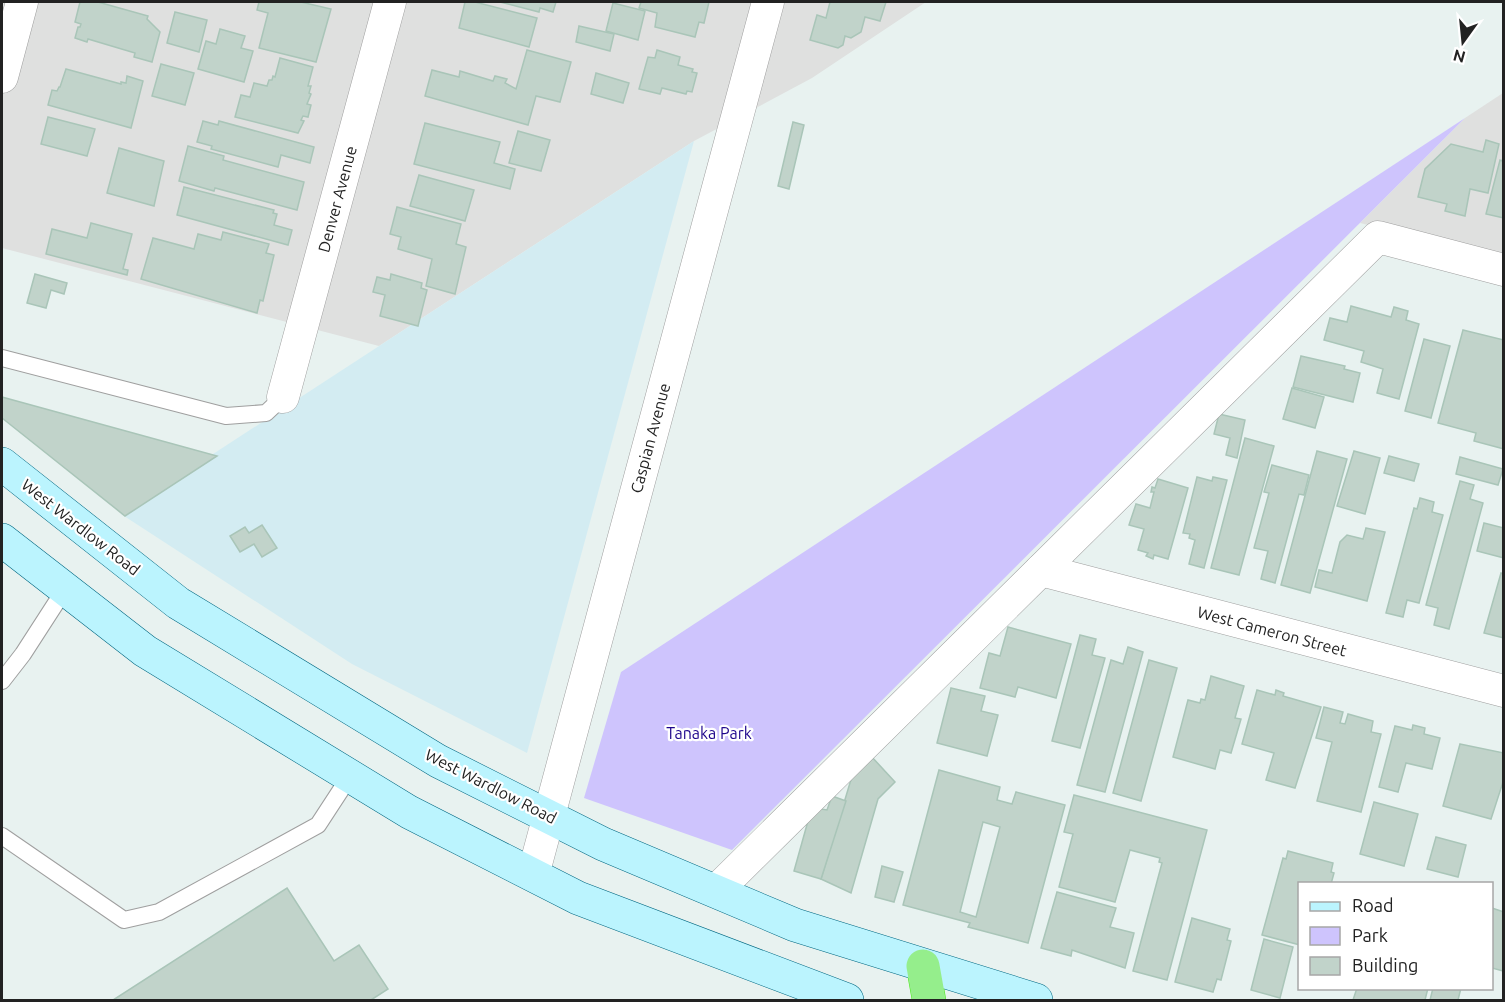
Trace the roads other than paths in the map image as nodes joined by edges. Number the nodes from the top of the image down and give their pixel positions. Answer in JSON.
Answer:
{"nodes":[{"id":1,"x":22,"y":2,"type":"edge"},
{"id":2,"x":390,"y":2,"type":"edge"},
{"id":3,"x":768,"y":2,"type":"edge"},
{"id":4,"x":2,"y":77,"type":"edge"},
{"id":5,"x":1503,"y":270,"type":"edge"},
{"id":6,"x":2,"y":358,"type":"edge"},
{"id":7,"x":283,"y":397,"type":"joint"},
{"id":8,"x":2,"y":464,"type":"edge"},
{"id":9,"x":2,"y":540,"type":"edge"},
{"id":10,"x":1041,"y":570,"type":"junction"},
{"id":11,"x":65,"y":589,"type":"junction"},
{"id":12,"x":2,"y":681,"type":"edge"},
{"id":13,"x":1503,"y":692,"type":"edge"},
{"id":14,"x":350,"y":776,"type":"junction"},
{"id":15,"x":548,"y":816,"type":"junction"},
{"id":16,"x":2,"y":836,"type":"edge"},
{"id":17,"x":533,"y":875,"type":"junction"},
{"id":18,"x":716,"y":891,"type":"junction"},
{"id":19,"x":923,"y":966,"type":"junction"},
{"id":20,"x":847,"y":1000,"type":"edge"},
{"id":21,"x":929,"y":1000,"type":"edge"},
{"id":22,"x":1036,"y":1000,"type":"edge"}],
"edges":[{"from":1,"to":4,"type":"street"},
{"from":2,"to":7,"type":"street","name":"Denver Avenue"},
{"from":3,"to":15,"type":"street","name":"Caspian Avenue"},
{"from":5,"to":10,"type":"street"},
{"from":6,"to":7,"type":"lane"},
{"from":8,"to":15,"type":"main road","name":"West Wardlow Road"},
{"from":9,"to":11,"type":"main road"},
{"from":10,"to":13,"type":"street","name":"West Cameron Street"},
{"from":10,"to":18,"type":"street"},
{"from":11,"to":12,"type":"lane"},
{"from":11,"to":14,"type":"main road"},
{"from":14,"to":16,"type":"lane"},
{"from":14,"to":17,"type":"main road"},
{"from":15,"to":17,"type":"street","name":"Caspian Avenue"},
{"from":15,"to":18,"type":"main road","name":"West Wardlow Road"},
{"from":17,"to":20,"type":"main road"},
{"from":18,"to":19,"type":"main road","name":"West Wardlow Road"},
{"from":19,"to":21,"type":"highway"},
{"from":19,"to":22,"type":"main road","name":"West Wardlow Road"}]}
